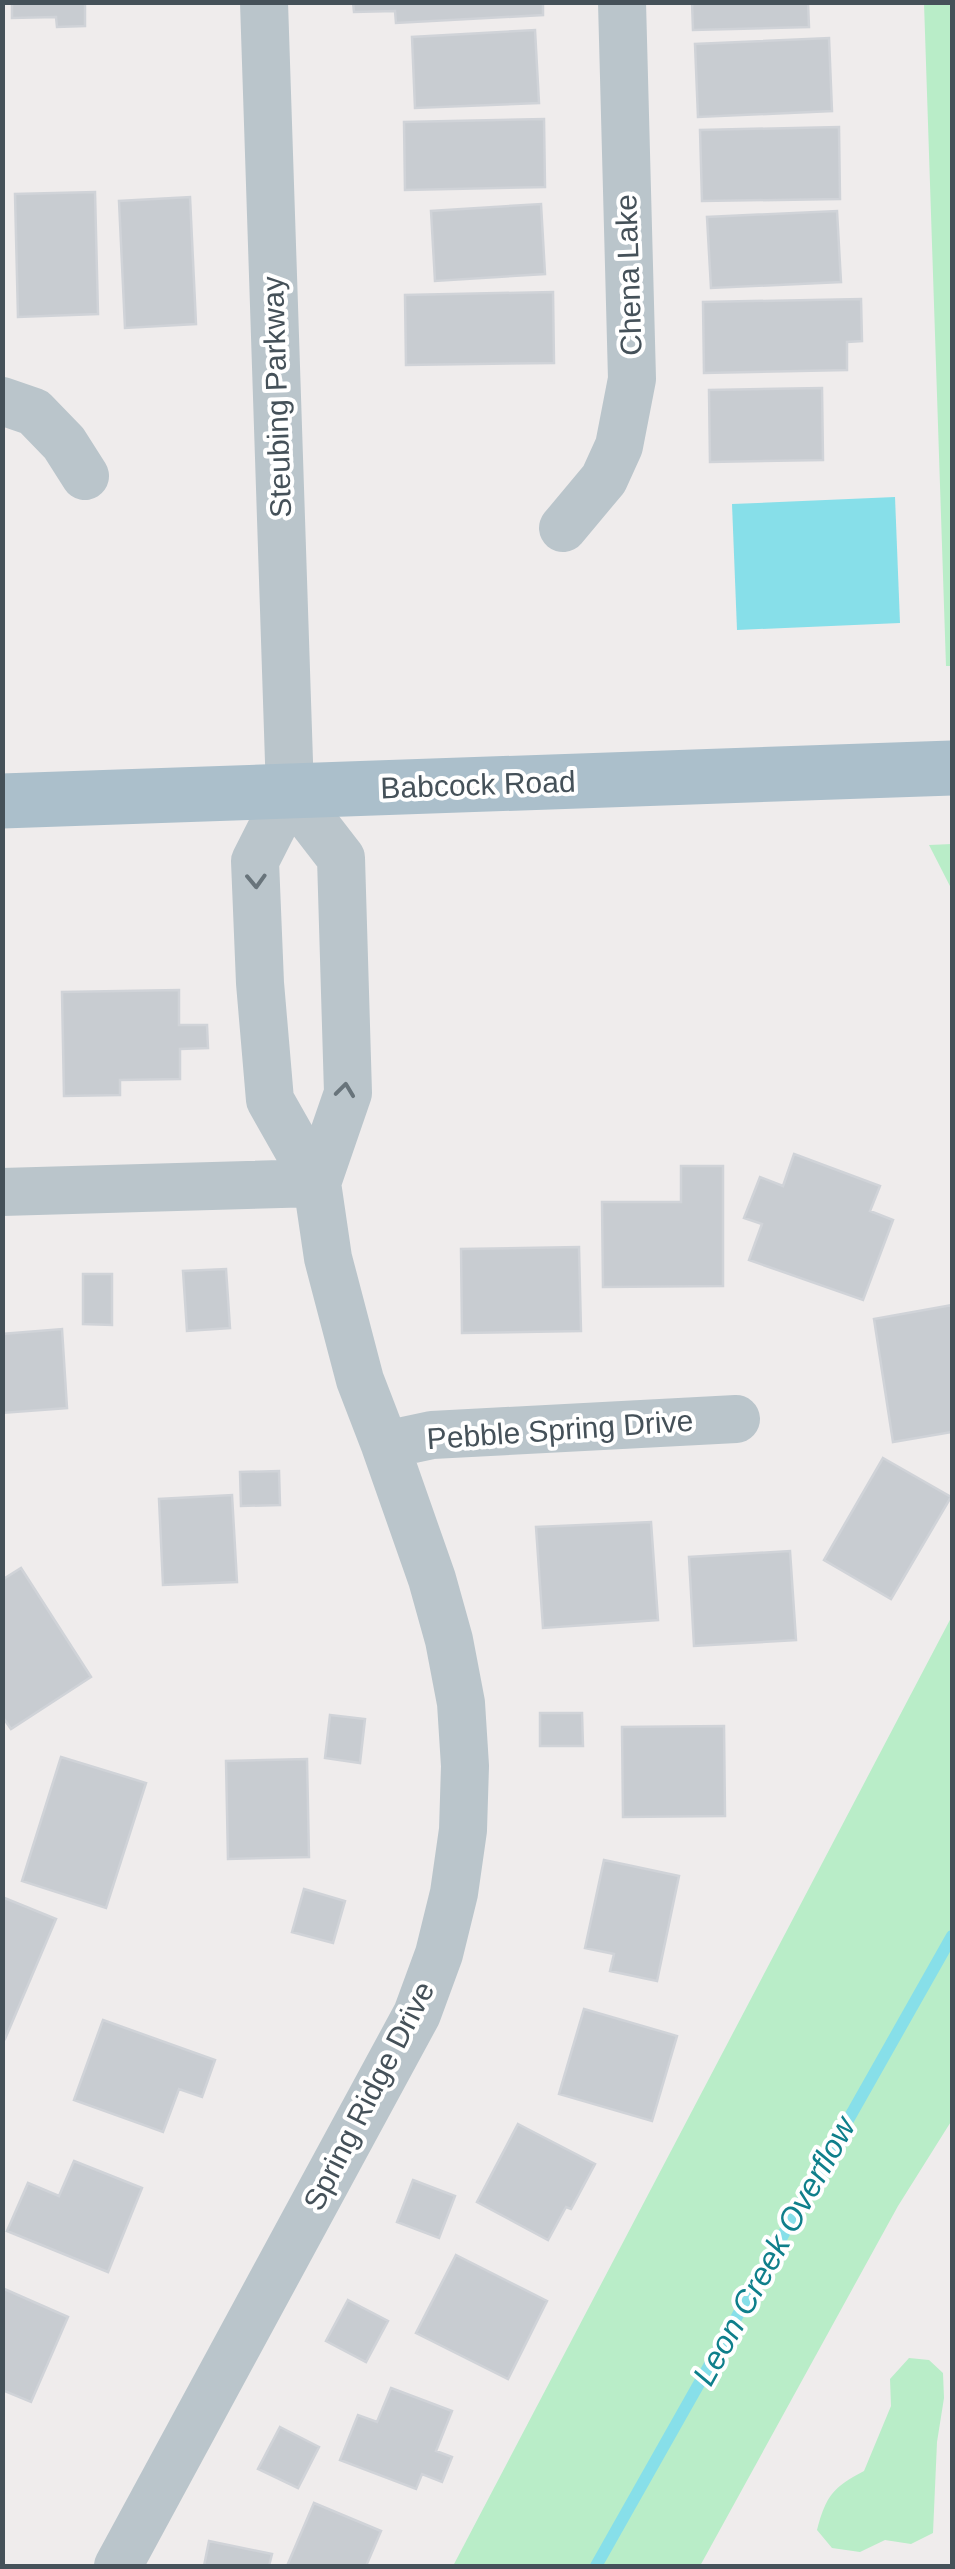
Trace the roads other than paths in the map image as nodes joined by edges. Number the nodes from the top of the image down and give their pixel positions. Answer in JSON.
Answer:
{"nodes":[{"id":1,"x":264,"y":2,"type":"edge"},
{"id":2,"x":622,"y":2,"type":"edge"},
{"id":3,"x":2,"y":401,"type":"edge"},
{"id":4,"x":84,"y":476,"type":"dead end"},
{"id":5,"x":562,"y":528,"type":"dead end"},
{"id":6,"x":952,"y":768,"type":"edge"},
{"id":7,"x":290,"y":792,"type":"junction"},
{"id":8,"x":2,"y":801,"type":"edge"},
{"id":9,"x":317,"y":1183,"type":"junction"},
{"id":10,"x":2,"y":1192,"type":"edge"},
{"id":11,"x":736,"y":1419,"type":"dead end"},
{"id":12,"x":385,"y":1445,"type":"junction"},
{"id":13,"x":118,"y":2566,"type":"edge"}],
"edges":[{"from":1,"to":7,"type":"street","name":"Steubing Parkway"},
{"from":2,"to":5,"type":"street","name":"Chena Lake"},
{"from":3,"to":4,"type":"street"},
{"from":6,"to":7,"type":"main road","name":"Babcock Road"},
{"from":7,"to":8,"type":"main road","name":"Babcock Road"},
{"from":7,"to":9,"type":"street","name":"Spring Ridge Drive","one_way":true},
{"from":9,"to":7,"type":"street","name":"Spring Ridge Drive","one_way":true},
{"from":9,"to":10,"type":"street"},
{"from":9,"to":12,"type":"street","name":"Spring Ridge Drive"},
{"from":11,"to":12,"type":"street","name":"Pebble Spring Drive"},
{"from":12,"to":13,"type":"street","name":"Spring Ridge Drive"}]}
